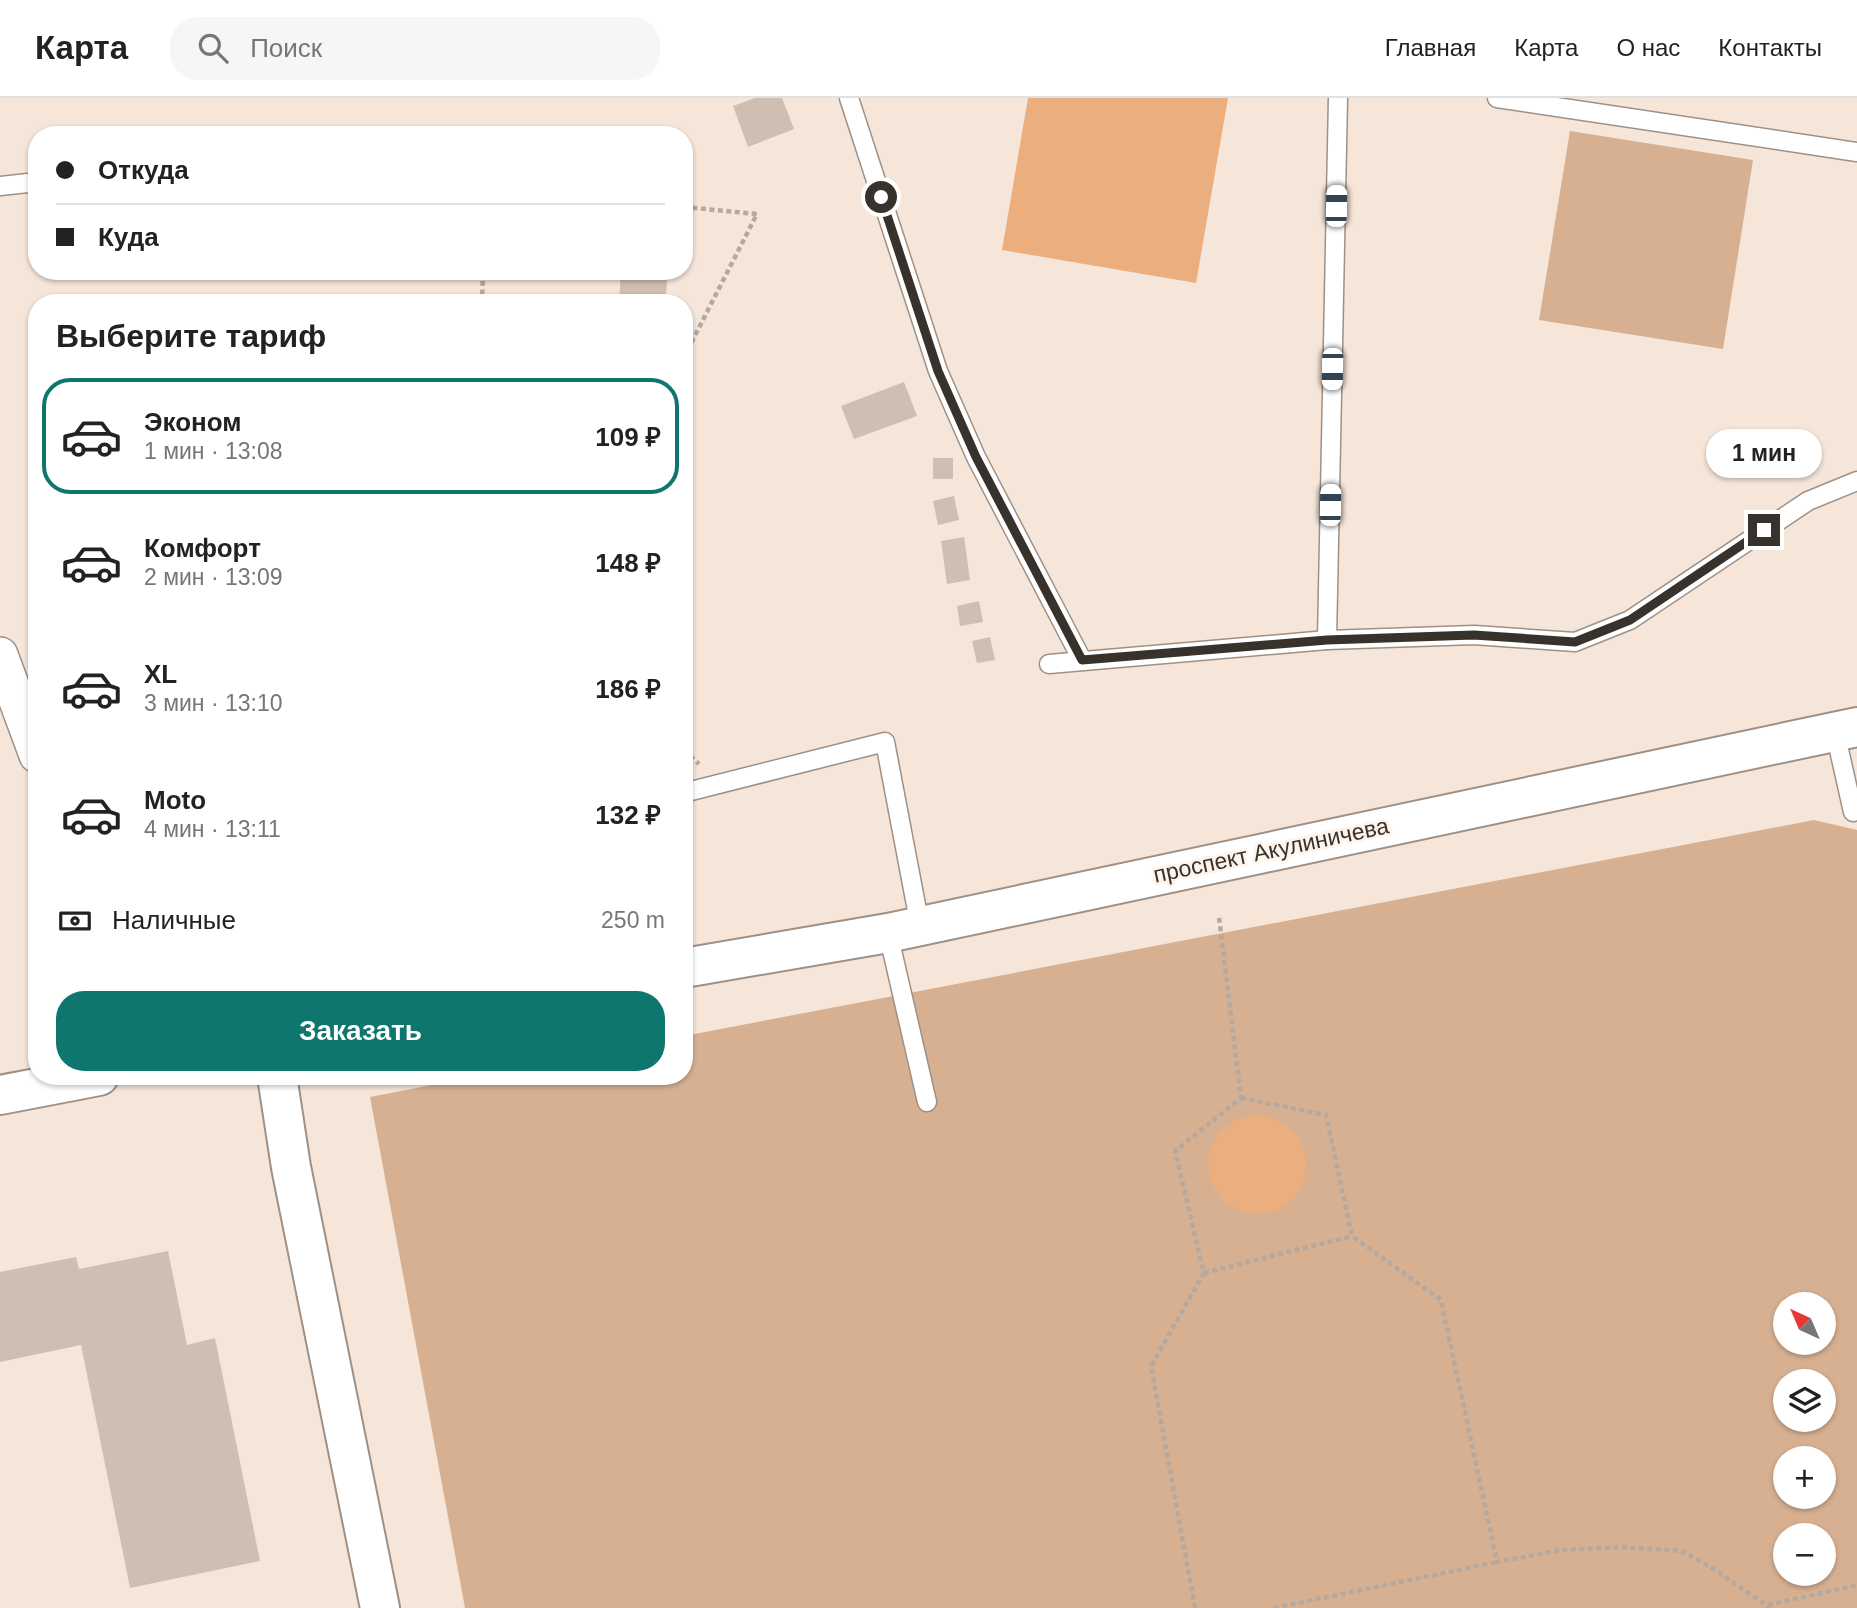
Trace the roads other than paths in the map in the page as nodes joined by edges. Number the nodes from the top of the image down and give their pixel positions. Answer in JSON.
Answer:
{"nodes":[{"id":1,"x":849,"y":98,"type":"edge"},
{"id":2,"x":1338,"y":98,"type":"edge"},
{"id":3,"x":1497,"y":98,"type":"edge"},
{"id":4,"x":1857,"y":152,"type":"edge"},
{"id":5,"x":28,"y":183,"type":"edge"},
{"id":6,"x":0,"y":186,"type":"edge"},
{"id":7,"x":1857,"y":481,"type":"edge"},
{"id":8,"x":1327,"y":640,"type":"junction"},
{"id":9,"x":0,"y":655,"type":"edge"},
{"id":10,"x":1082,"y":660,"type":"junction"},
{"id":11,"x":1049,"y":664,"type":"dead end"},
{"id":12,"x":10,"y":711,"type":"edge"},
{"id":13,"x":1846,"y":729,"type":"edge"},
{"id":14,"x":28,"y":740,"type":"edge"},
{"id":15,"x":693,"y":790,"type":"edge"},
{"id":16,"x":1853,"y":812,"type":"dead end"},
{"id":17,"x":904,"y":930,"type":"junction"},
{"id":18,"x":693,"y":966,"type":"edge"},
{"id":19,"x":52,"y":1085,"type":"edge"},
{"id":20,"x":279,"y":1085,"type":"edge"},
{"id":21,"x":0,"y":1095,"type":"edge"},
{"id":22,"x":927,"y":1102,"type":"dead end"},
{"id":23,"x":380,"y":1608,"type":"edge"}],
"edges":[{"from":1,"to":10,"type":"lane"},
{"from":2,"to":8,"type":"lane"},
{"from":3,"to":4,"type":"lane"},
{"from":5,"to":6,"type":"lane"},
{"from":7,"to":8,"type":"lane"},
{"from":8,"to":10,"type":"lane"},
{"from":9,"to":12,"type":"street"},
{"from":10,"to":11,"type":"lane"},
{"from":12,"to":14,"type":"street"},
{"from":13,"to":16,"type":"lane"},
{"from":13,"to":17,"type":"main road","name":"проспект Акулиничева"},
{"from":15,"to":17,"type":"lane"},
{"from":17,"to":18,"type":"main road","name":"проспект Акулиничева"},
{"from":17,"to":22,"type":"lane"},
{"from":19,"to":21,"type":"main road"},
{"from":20,"to":23,"type":"main road"}]}
